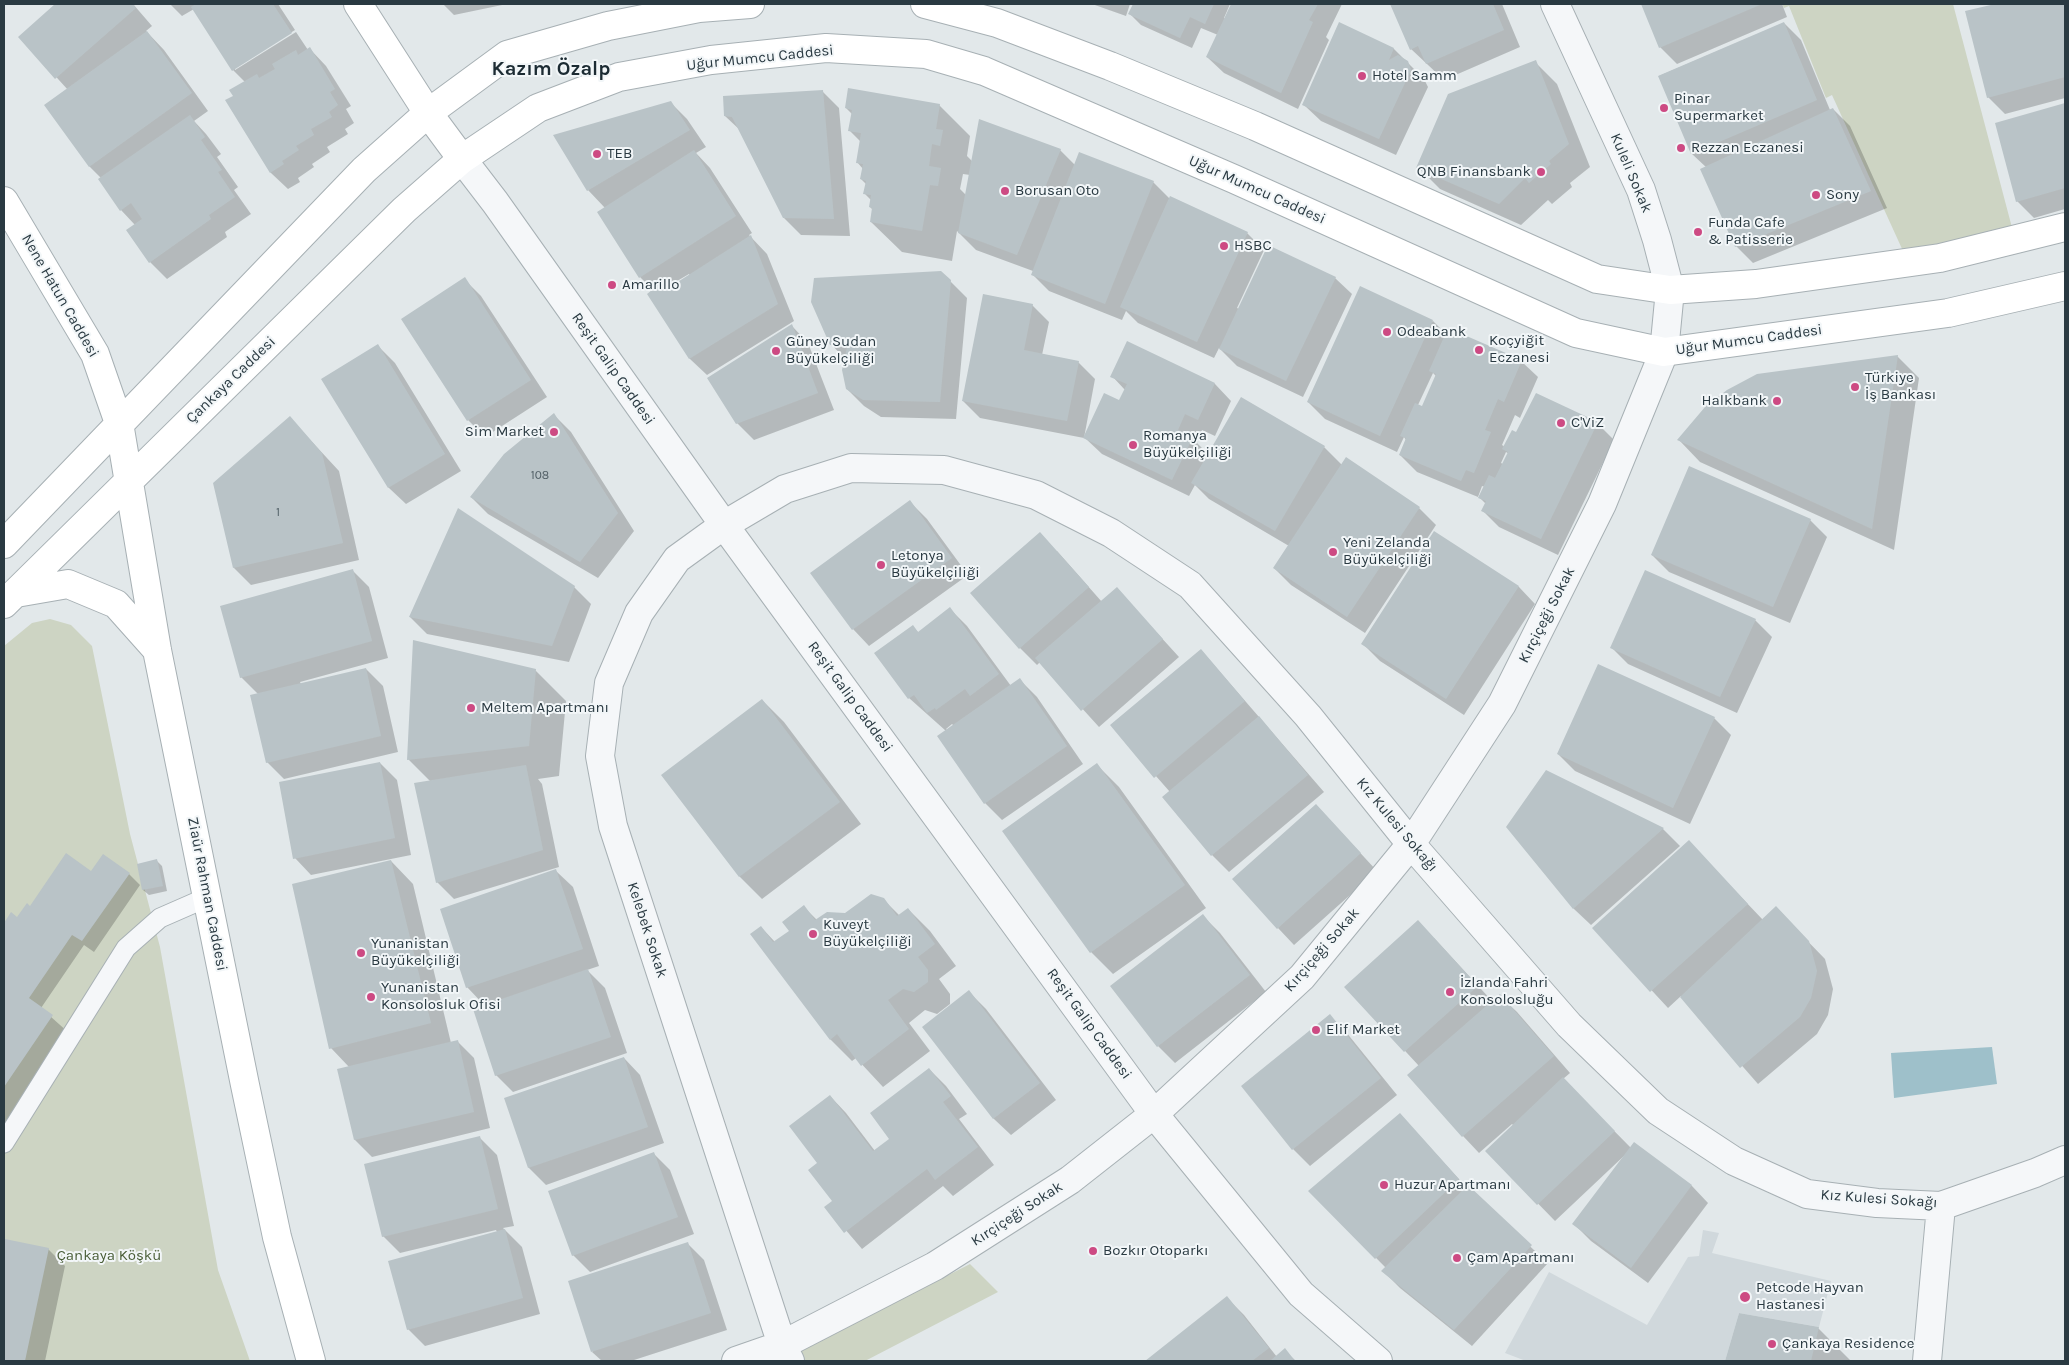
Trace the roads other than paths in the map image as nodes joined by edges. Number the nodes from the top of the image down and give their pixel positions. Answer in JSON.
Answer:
{"nodes":[{"id":1,"x":358,"y":4,"type":"edge"},
{"id":2,"x":750,"y":4,"type":"edge"},
{"id":3,"x":925,"y":4,"type":"edge"},
{"id":4,"x":1555,"y":4,"type":"edge"},
{"id":5,"x":428,"y":113,"type":"junction"},
{"id":6,"x":462,"y":159,"type":"junction"},
{"id":7,"x":4,"y":201,"type":"edge"},
{"id":8,"x":2065,"y":227,"type":"edge"},
{"id":9,"x":2065,"y":286,"type":"edge"},
{"id":10,"x":1670,"y":290,"type":"junction"},
{"id":11,"x":1664,"y":352,"type":"junction"},
{"id":12,"x":119,"y":423,"type":"junction"},
{"id":13,"x":130,"y":478,"type":"junction"},
{"id":14,"x":724,"y":525,"type":"junction"},
{"id":15,"x":4,"y":544,"type":"edge"},
{"id":16,"x":10,"y":598,"type":"edge"},
{"id":17,"x":157,"y":650,"type":"junction"},
{"id":18,"x":1411,"y":844,"type":"junction"},
{"id":19,"x":208,"y":897,"type":"junction"},
{"id":20,"x":1154,"y":1114,"type":"junction"},
{"id":21,"x":4,"y":1143,"type":"edge"},
{"id":22,"x":2065,"y":1160,"type":"edge"},
{"id":23,"x":1941,"y":1206,"type":"junction"},
{"id":24,"x":786,"y":1353,"type":"edge"},
{"id":25,"x":311,"y":1361,"type":"edge"},
{"id":26,"x":736,"y":1361,"type":"edge"},
{"id":27,"x":1378,"y":1361,"type":"edge"},
{"id":28,"x":1928,"y":1361,"type":"edge"}],
"edges":[{"from":1,"to":5,"type":"main road","name":"Reşit Galip Caddesi"},
{"from":2,"to":5,"type":"main road"},
{"from":3,"to":10,"type":"main road"},
{"from":4,"to":10,"type":"street","name":"Kuleli Sokak"},
{"from":5,"to":6,"type":"main road","name":"Reşit Galip Caddesi"},
{"from":5,"to":12,"type":"main road"},
{"from":6,"to":11,"type":"main road","name":"Uğur Mumcu Caddesi"},
{"from":6,"to":13,"type":"main road","name":"Çankaya Caddesi"},
{"from":6,"to":14,"type":"street","name":"Reşit Galip Caddesi"},
{"from":7,"to":12,"type":"main road","name":"Nene Hatun Caddesi"},
{"from":8,"to":10,"type":"main road"},
{"from":9,"to":11,"type":"main road","name":"Uğur Mumcu Caddesi"},
{"from":10,"to":11,"type":"street","name":"Kuleli Sokak"},
{"from":11,"to":18,"type":"street","name":"Kırçiçeği Sokak"},
{"from":12,"to":13,"type":"main road","name":"Ziaür Rahman Caddesi"},
{"from":12,"to":15,"type":"main road"},
{"from":13,"to":16,"type":"main road","name":"Çankaya Caddesi"},
{"from":13,"to":17,"type":"main road","name":"Ziaür Rahman Caddesi"},
{"from":14,"to":18,"type":"street","name":"Kız Kulesi Sokağı"},
{"from":14,"to":20,"type":"street","name":"Reşit Galip Caddesi"},
{"from":14,"to":24,"type":"street","name":"Kelebek Sokak"},
{"from":16,"to":17,"type":"main road"},
{"from":17,"to":19,"type":"main road","name":"Ziaür Rahman Caddesi"},
{"from":18,"to":20,"type":"street","name":"Kırçiçeği Sokak"},
{"from":18,"to":23,"type":"street","name":"Kız Kulesi Sokağı"},
{"from":19,"to":21,"type":"lane"},
{"from":19,"to":25,"type":"main road","name":"Ziaür Rahman Caddesi"},
{"from":20,"to":24,"type":"street","name":"Kırçiçeği Sokak"},
{"from":20,"to":27,"type":"street","name":"Reşit Galip Caddesi"},
{"from":22,"to":23,"type":"street","name":"Kız Kulesi Sokağı"},
{"from":23,"to":28,"type":"street"},
{"from":24,"to":26,"type":"street","name":"Kırçiçeği Sokak"}]}
